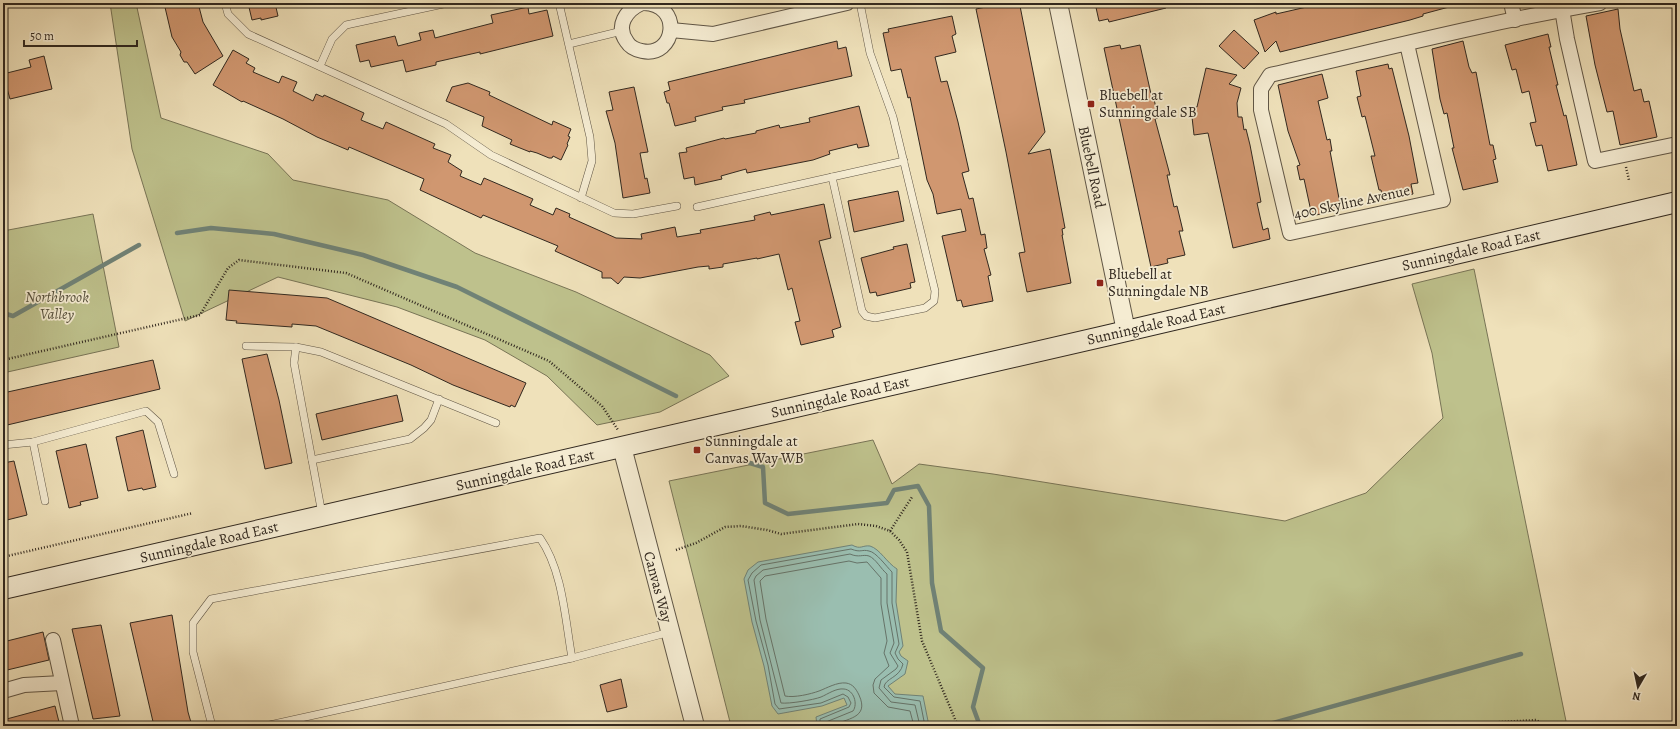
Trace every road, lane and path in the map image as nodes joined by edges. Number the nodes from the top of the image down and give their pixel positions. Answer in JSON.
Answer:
{"nodes":[{"id":1,"x":225,"y":3,"type":"edge"},
{"id":2,"x":448,"y":3,"type":"edge"},
{"id":3,"x":559,"y":3,"type":"edge"},
{"id":4,"x":650,"y":3,"type":"edge"},
{"id":5,"x":847,"y":3,"type":"edge"},
{"id":6,"x":860,"y":3,"type":"edge"},
{"id":7,"x":1058,"y":3,"type":"edge"},
{"id":8,"x":1511,"y":3,"type":"edge"},
{"id":9,"x":1600,"y":3,"type":"edge"},
{"id":10,"x":1562,"y":9,"type":"junction"},
{"id":11,"x":1515,"y":20,"type":"junction"},
{"id":12,"x":671,"y":30,"type":"junction"},
{"id":13,"x":622,"y":31,"type":"junction"},
{"id":14,"x":569,"y":44,"type":"junction"},
{"id":15,"x":1407,"y":44,"type":"junction"},
{"id":16,"x":320,"y":66,"type":"junction"},
{"id":17,"x":1677,"y":144,"type":"edge"},
{"id":18,"x":904,"y":161,"type":"junction"},
{"id":19,"x":832,"y":177,"type":"junction"},
{"id":20,"x":581,"y":198,"type":"junction"},
{"id":21,"x":1677,"y":202,"type":"edge"},
{"id":22,"x":677,"y":206,"type":"dead end"},
{"id":23,"x":697,"y":207,"type":"dead end"},
{"id":24,"x":1126,"y":332,"type":"junction"},
{"id":25,"x":246,"y":346,"type":"dead end"},
{"id":26,"x":296,"y":347,"type":"junction"},
{"id":27,"x":3,"y":360,"type":"edge"},
{"id":28,"x":439,"y":399,"type":"junction"},
{"id":29,"x":496,"y":423,"type":"dead end"},
{"id":30,"x":621,"y":440,"type":"junction"},
{"id":31,"x":33,"y":442,"type":"junction"},
{"id":32,"x":3,"y":445,"type":"edge"},
{"id":33,"x":312,"y":460,"type":"junction"},
{"id":34,"x":174,"y":474,"type":"dead end"},
{"id":35,"x":912,"y":497,"type":"dead end"},
{"id":36,"x":45,"y":501,"type":"dead end"},
{"id":37,"x":193,"y":513,"type":"dead end"},
{"id":38,"x":322,"y":516,"type":"junction"},
{"id":39,"x":890,"y":531,"type":"junction"},
{"id":40,"x":676,"y":550,"type":"dead end"},
{"id":41,"x":3,"y":556,"type":"edge"},
{"id":42,"x":3,"y":589,"type":"edge"},
{"id":43,"x":670,"y":632,"type":"junction"},
{"id":44,"x":53,"y":640,"type":"dead end"},
{"id":45,"x":572,"y":658,"type":"junction"},
{"id":46,"x":62,"y":683,"type":"junction"},
{"id":47,"x":3,"y":691,"type":"edge"},
{"id":48,"x":72,"y":726,"type":"edge"},
{"id":49,"x":212,"y":726,"type":"edge"},
{"id":50,"x":265,"y":726,"type":"edge"},
{"id":51,"x":695,"y":726,"type":"edge"},
{"id":52,"x":958,"y":726,"type":"edge"},
{"id":53,"x":1427,"y":726,"type":"edge"},
{"id":54,"x":1542,"y":726,"type":"edge"}],
"edges":[{"from":1,"to":16,"type":"lane"},
{"from":2,"to":16,"type":"lane"},
{"from":3,"to":14,"type":"lane"},
{"from":4,"to":12,"type":"street"},
{"from":4,"to":13,"type":"street"},
{"from":5,"to":12,"type":"street"},
{"from":6,"to":18,"type":"lane"},
{"from":7,"to":24,"type":"street","name":"Bluebell Road"},
{"from":8,"to":11,"type":"street"},
{"from":9,"to":10,"type":"street","name":"400 Skyline Avenue"},
{"from":10,"to":11,"type":"street","name":"400 Skyline Avenue"},
{"from":10,"to":17,"type":"street"},
{"from":11,"to":15,"type":"street","name":"400 Skyline Avenue"},
{"from":12,"to":13,"type":"street"},
{"from":13,"to":14,"type":"lane"},
{"from":14,"to":20,"type":"lane"},
{"from":15,"to":15,"type":"street","name":"400 Skyline Avenue"},
{"from":16,"to":20,"type":"lane"},
{"from":18,"to":19,"type":"lane"},
{"from":18,"to":19,"type":"lane"},
{"from":19,"to":23,"type":"lane"},
{"from":20,"to":22,"type":"lane"},
{"from":21,"to":24,"type":"main road","name":"Sunningdale Road East"},
{"from":24,"to":30,"type":"main road","name":"Sunningdale Road East"},
{"from":25,"to":26,"type":"lane"},
{"from":26,"to":28,"type":"lane"},
{"from":26,"to":33,"type":"lane"},
{"from":27,"to":30,"type":"path"},
{"from":28,"to":29,"type":"lane"},
{"from":28,"to":33,"type":"lane"},
{"from":30,"to":38,"type":"main road","name":"Sunningdale Road East"},
{"from":30,"to":43,"type":"street","name":"Canvas Way"},
{"from":31,"to":32,"type":"lane"},
{"from":31,"to":34,"type":"lane"},
{"from":31,"to":36,"type":"lane"},
{"from":33,"to":38,"type":"lane"},
{"from":35,"to":39,"type":"path"},
{"from":37,"to":41,"type":"path"},
{"from":38,"to":42,"type":"main road","name":"Sunningdale Road East"},
{"from":39,"to":40,"type":"path"},
{"from":39,"to":52,"type":"path"},
{"from":43,"to":45,"type":"lane"},
{"from":43,"to":51,"type":"street","name":"Canvas Way"},
{"from":44,"to":46,"type":"street"},
{"from":45,"to":49,"type":"lane"},
{"from":45,"to":50,"type":"lane"},
{"from":46,"to":47,"type":"street"},
{"from":46,"to":48,"type":"street"},
{"from":53,"to":54,"type":"path"}]}
